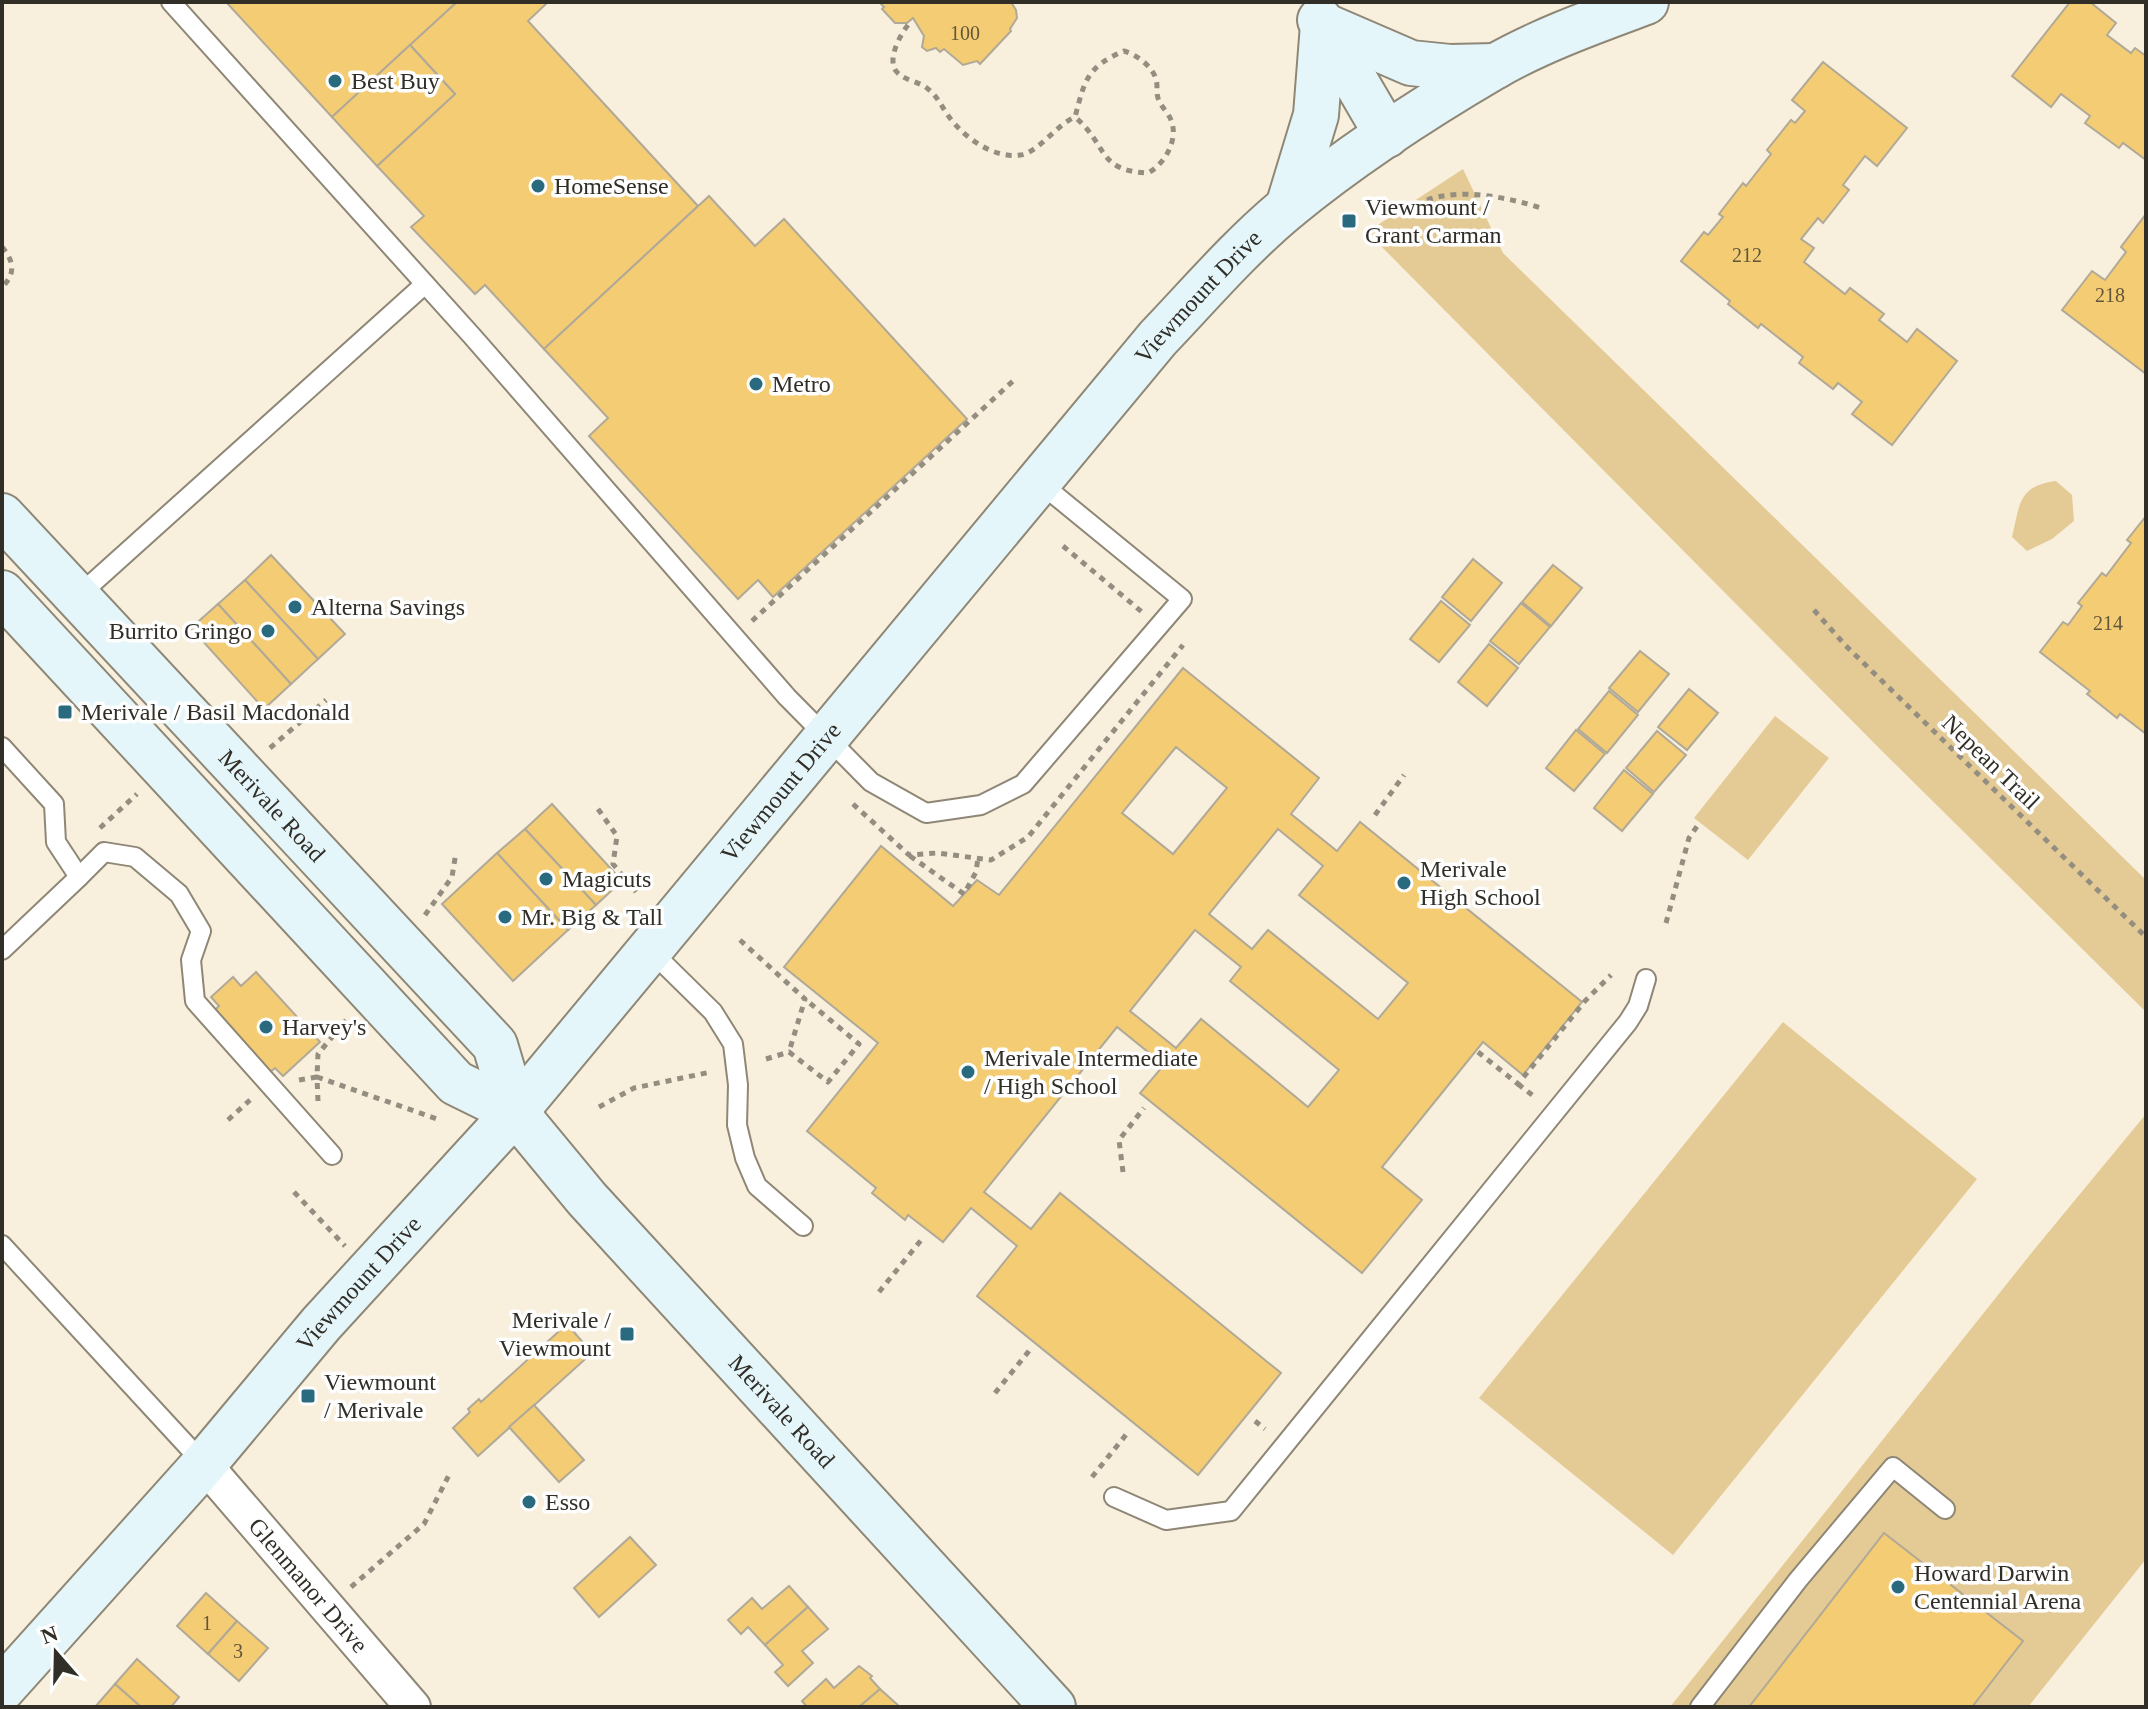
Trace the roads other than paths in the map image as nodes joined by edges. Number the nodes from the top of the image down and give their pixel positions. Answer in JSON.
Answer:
{"nodes":[{"id":1,"x":171,"y":2,"type":"edge"},
{"id":2,"x":1646,"y":2,"type":"edge"},
{"id":3,"x":1315,"y":14,"type":"edge"},
{"id":4,"x":1496,"y":66,"type":"junction"},
{"id":5,"x":1387,"y":135,"type":"junction"},
{"id":6,"x":1288,"y":207,"type":"junction"},
{"id":7,"x":425,"y":284,"type":"junction"},
{"id":8,"x":1039,"y":482,"type":"junction"},
{"id":9,"x":2,"y":516,"type":"edge"},
{"id":10,"x":2,"y":593,"type":"edge"},
{"id":11,"x":77,"y":597,"type":"junction"},
{"id":12,"x":826,"y":738,"type":"junction"},
{"id":13,"x":2,"y":747,"type":"edge"},
{"id":14,"x":79,"y":877,"type":"junction"},
{"id":15,"x":2,"y":950,"type":"edge"},
{"id":16,"x":650,"y":950,"type":"junction"},
{"id":17,"x":1646,"y":979,"type":"dead end"},
{"id":18,"x":515,"y":1112,"type":"junction"},
{"id":19,"x":332,"y":1155,"type":"dead end"},
{"id":20,"x":803,"y":1226,"type":"dead end"},
{"id":21,"x":2,"y":1245,"type":"edge"},
{"id":22,"x":204,"y":1464,"type":"junction"},
{"id":23,"x":1114,"y":1497,"type":"dead end"},
{"id":24,"x":1945,"y":1509,"type":"dead end"},
{"id":25,"x":2,"y":1689,"type":"edge"},
{"id":26,"x":413,"y":1707,"type":"edge"},
{"id":27,"x":1053,"y":1707,"type":"edge"},
{"id":28,"x":1700,"y":1707,"type":"edge"}],
"edges":[{"from":1,"to":7,"type":"lane"},
{"from":2,"to":4,"type":"street","name":"Viewmount Drive"},
{"from":3,"to":4,"type":"street"},
{"from":3,"to":5,"type":"street"},
{"from":3,"to":6,"type":"street"},
{"from":4,"to":5,"type":"street","name":"Viewmount Drive"},
{"from":5,"to":6,"type":"street","name":"Viewmount Drive"},
{"from":6,"to":8,"type":"street","name":"Viewmount Drive"},
{"from":7,"to":11,"type":"lane"},
{"from":7,"to":12,"type":"lane"},
{"from":8,"to":12,"type":"street","name":"Viewmount Drive"},
{"from":8,"to":12,"type":"lane"},
{"from":9,"to":11,"type":"street","name":"Merivale Road"},
{"from":10,"to":18,"type":"street","name":"Merivale Road"},
{"from":11,"to":18,"type":"street","name":"Merivale Road"},
{"from":12,"to":16,"type":"street","name":"Viewmount Drive"},
{"from":13,"to":14,"type":"lane"},
{"from":14,"to":15,"type":"lane"},
{"from":14,"to":19,"type":"lane"},
{"from":16,"to":18,"type":"street","name":"Viewmount Drive"},
{"from":16,"to":20,"type":"lane"},
{"from":17,"to":23,"type":"lane"},
{"from":18,"to":22,"type":"street","name":"Viewmount Drive"},
{"from":18,"to":27,"type":"street","name":"Merivale Road"},
{"from":21,"to":22,"type":"lane"},
{"from":22,"to":25,"type":"street","name":"Viewmount Drive"},
{"from":22,"to":26,"type":"street","name":"Glenmanor Drive"},
{"from":24,"to":28,"type":"lane"}]}
